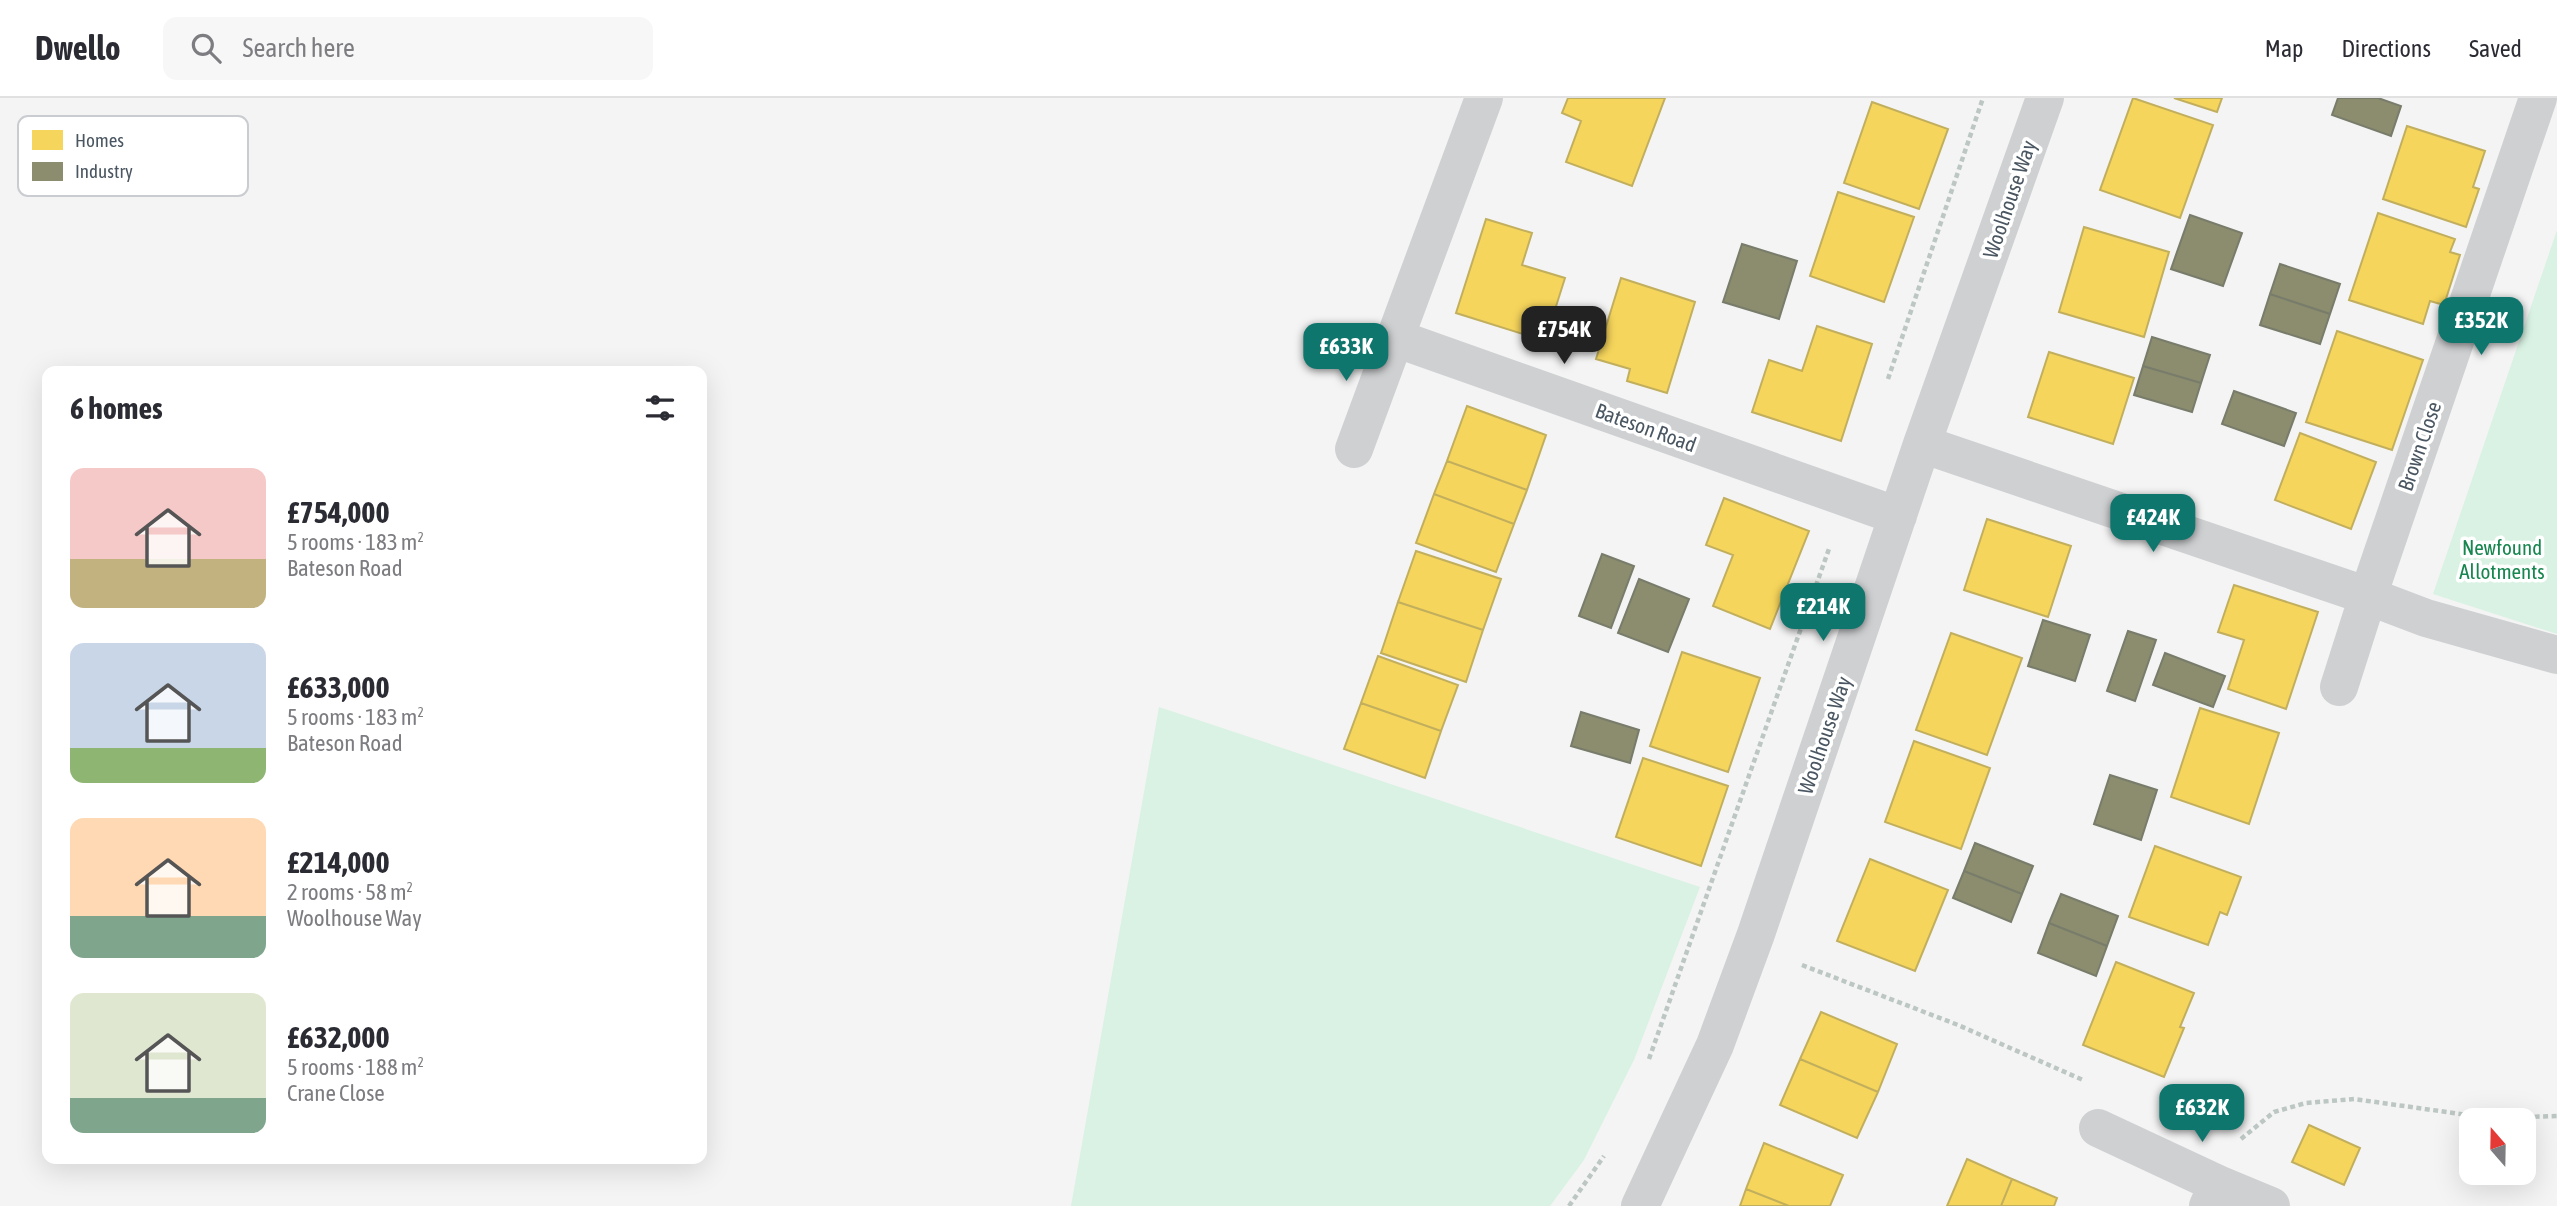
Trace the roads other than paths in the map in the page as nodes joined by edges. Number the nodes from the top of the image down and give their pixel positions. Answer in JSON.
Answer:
{"nodes":[{"id":1,"x":1484,"y":98,"type":"edge"},
{"id":2,"x":2045,"y":98,"type":"edge"},
{"id":3,"x":2538,"y":98,"type":"edge"},
{"id":4,"x":1395,"y":338,"type":"junction"},
{"id":5,"x":1922,"y":444,"type":"junction"},
{"id":6,"x":1354,"y":449,"type":"dead end"},
{"id":7,"x":1898,"y":516,"type":"junction"},
{"id":8,"x":2368,"y":596,"type":"junction"},
{"id":9,"x":2557,"y":655,"type":"edge"},
{"id":10,"x":2339,"y":687,"type":"dead end"},
{"id":11,"x":2098,"y":1128,"type":"dead end"},
{"id":12,"x":2213,"y":1195,"type":"edge"},
{"id":13,"x":1640,"y":1206,"type":"edge"},
{"id":14,"x":2271,"y":1206,"type":"edge"}],
"edges":[{"from":1,"to":4,"type":"street"},
{"from":2,"to":5,"type":"street","name":"Woolhouse Way"},
{"from":3,"to":8,"type":"street","name":"Brown Close"},
{"from":4,"to":6,"type":"street"},
{"from":4,"to":7,"type":"street","name":"Bateson Road"},
{"from":5,"to":7,"type":"street","name":"Woolhouse Way"},
{"from":5,"to":8,"type":"street"},
{"from":7,"to":13,"type":"street","name":"Woolhouse Way"},
{"from":8,"to":9,"type":"street"},
{"from":8,"to":10,"type":"street","name":"Brown Close"},
{"from":11,"to":12,"type":"street"},
{"from":12,"to":14,"type":"street"}]}
